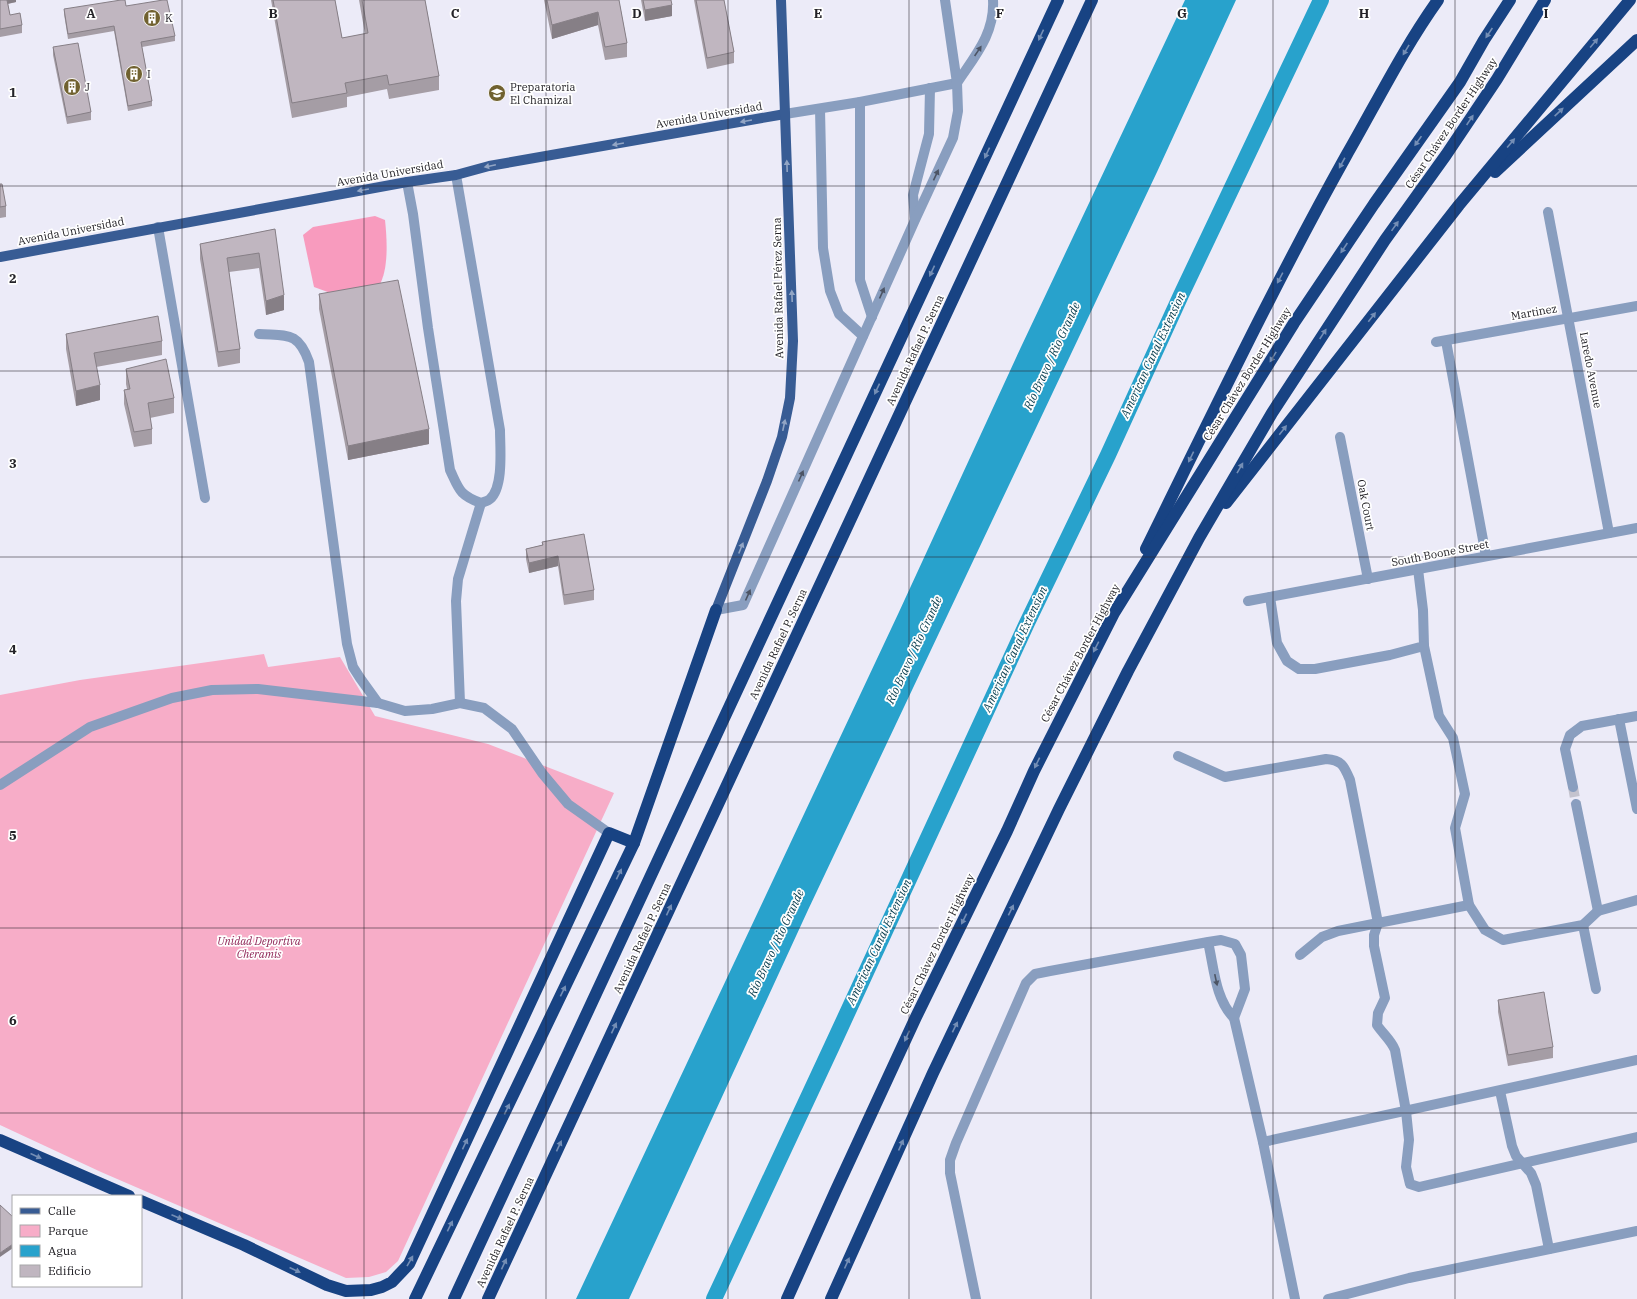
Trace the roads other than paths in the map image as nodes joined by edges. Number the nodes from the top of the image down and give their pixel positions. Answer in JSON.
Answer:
{"nodes":[{"id":1,"x":781,"y":0,"type":"edge"},
{"id":2,"x":945,"y":0,"type":"edge"},
{"id":3,"x":993,"y":0,"type":"edge"},
{"id":4,"x":1058,"y":0,"type":"edge"},
{"id":5,"x":1092,"y":0,"type":"edge"},
{"id":6,"x":1438,"y":0,"type":"edge"},
{"id":7,"x":1510,"y":0,"type":"edge"},
{"id":8,"x":1545,"y":0,"type":"edge"},
{"id":9,"x":1630,"y":0,"type":"edge"},
{"id":10,"x":1637,"y":40,"type":"edge"},
{"id":11,"x":957,"y":83,"type":"junction"},
{"id":12,"x":930,"y":88,"type":"junction"},
{"id":13,"x":860,"y":102,"type":"junction"},
{"id":14,"x":820,"y":109,"type":"junction"},
{"id":15,"x":785,"y":114,"type":"junction"},
{"id":16,"x":456,"y":175,"type":"junction"},
{"id":17,"x":407,"y":182,"type":"junction"},
{"id":18,"x":1459,"y":205,"type":"junction"},
{"id":19,"x":1548,"y":212,"type":"dead end"},
{"id":20,"x":915,"y":220,"type":"junction"},
{"id":21,"x":158,"y":227,"type":"junction"},
{"id":22,"x":0,"y":256,"type":"edge"},
{"id":23,"x":1637,"y":306,"type":"edge"},
{"id":24,"x":872,"y":317,"type":"junction"},
{"id":25,"x":1569,"y":318,"type":"junction"},
{"id":26,"x":259,"y":334,"type":"dead end"},
{"id":27,"x":863,"y":336,"type":"junction"},
{"id":28,"x":1340,"y":437,"type":"dead end"},
{"id":29,"x":206,"y":498,"type":"dead end"},
{"id":30,"x":481,"y":503,"type":"junction"},
{"id":31,"x":1637,"y":528,"type":"edge"},
{"id":32,"x":1610,"y":533,"type":"junction"},
{"id":33,"x":1199,"y":538,"type":"junction"},
{"id":34,"x":1486,"y":556,"type":"junction"},
{"id":35,"x":1418,"y":569,"type":"junction"},
{"id":36,"x":1368,"y":579,"type":"junction"},
{"id":37,"x":1270,"y":597,"type":"junction"},
{"id":38,"x":1248,"y":601,"type":"dead end"},
{"id":39,"x":716,"y":610,"type":"junction"},
{"id":40,"x":1114,"y":613,"type":"junction"},
{"id":41,"x":1424,"y":646,"type":"junction"},
{"id":42,"x":378,"y":703,"type":"junction"},
{"id":43,"x":460,"y":703,"type":"junction"},
{"id":44,"x":1637,"y":716,"type":"edge"},
{"id":45,"x":1620,"y":719,"type":"junction"},
{"id":46,"x":1178,"y":756,"type":"dead end"},
{"id":47,"x":0,"y":785,"type":"edge"},
{"id":48,"x":1573,"y":787,"type":"tunnel mouth"},
{"id":49,"x":1576,"y":804,"type":"tunnel mouth"},
{"id":50,"x":1637,"y":808,"type":"edge"},
{"id":51,"x":610,"y":833,"type":"junction"},
{"id":52,"x":634,"y":843,"type":"junction"},
{"id":53,"x":1637,"y":900,"type":"edge"},
{"id":54,"x":1469,"y":905,"type":"junction"},
{"id":55,"x":1598,"y":911,"type":"junction"},
{"id":56,"x":1378,"y":923,"type":"junction"},
{"id":57,"x":1584,"y":925,"type":"junction"},
{"id":58,"x":1208,"y":942,"type":"junction"},
{"id":59,"x":1300,"y":955,"type":"dead end"},
{"id":60,"x":1596,"y":989,"type":"dead end"},
{"id":61,"x":1234,"y":1018,"type":"junction"},
{"id":62,"x":1637,"y":1060,"type":"edge"},
{"id":63,"x":1500,"y":1091,"type":"junction"},
{"id":64,"x":1406,"y":1111,"type":"junction"},
{"id":65,"x":1637,"y":1137,"type":"edge"},
{"id":66,"x":0,"y":1140,"type":"edge"},
{"id":67,"x":1263,"y":1142,"type":"junction"},
{"id":68,"x":1523,"y":1163,"type":"junction"},
{"id":69,"x":127,"y":1195,"type":"edge"},
{"id":70,"x":142,"y":1201,"type":"edge"},
{"id":71,"x":1637,"y":1230,"type":"edge"},
{"id":72,"x":1549,"y":1249,"type":"junction"},
{"id":73,"x":415,"y":1299,"type":"edge"},
{"id":74,"x":454,"y":1299,"type":"edge"},
{"id":75,"x":488,"y":1299,"type":"edge"},
{"id":76,"x":787,"y":1299,"type":"edge"},
{"id":77,"x":831,"y":1299,"type":"edge"},
{"id":78,"x":976,"y":1299,"type":"edge"},
{"id":79,"x":1295,"y":1299,"type":"edge"},
{"id":80,"x":1328,"y":1299,"type":"edge"}],
"edges":[{"from":1,"to":15,"type":"main road","name":"Avenida Rafael Pérez Serna"},
{"from":2,"to":11,"type":"street"},
{"from":11,"to":3,"type":"street","one_way":true},
{"from":4,"to":74,"type":"highway","name":"Avenida Rafael P. Serna","one_way":true},
{"from":75,"to":5,"type":"highway","name":"Avenida Rafael P. Serna","one_way":true},
{"from":6,"to":40,"type":"highway","one_way":true},
{"from":7,"to":40,"type":"highway","name":"César Chávez Border Highway","one_way":true},
{"from":33,"to":8,"type":"highway","name":"César Chávez Border Highway","one_way":true},
{"from":18,"to":9,"type":"highway","one_way":true},
{"from":18,"to":10,"type":"highway","one_way":true},
{"from":11,"to":12,"type":"street"},
{"from":20,"to":11,"type":"street","one_way":true},
{"from":12,"to":13,"type":"street"},
{"from":12,"to":20,"type":"street"},
{"from":13,"to":14,"type":"street"},
{"from":13,"to":24,"type":"street"},
{"from":14,"to":15,"type":"street"},
{"from":14,"to":27,"type":"street"},
{"from":15,"to":16,"type":"main road","name":"Avenida Universidad","one_way":true},
{"from":39,"to":15,"type":"main road","name":"Avenida Rafael Pérez Serna","one_way":true},
{"from":16,"to":17,"type":"main road","name":"Avenida Universidad"},
{"from":16,"to":30,"type":"street"},
{"from":17,"to":21,"type":"main road","name":"Avenida Universidad","one_way":true},
{"from":17,"to":30,"type":"street"},
{"from":33,"to":18,"type":"highway","one_way":true},
{"from":19,"to":25,"type":"street","name":"Laredo Avenue"},
{"from":24,"to":20,"type":"street","one_way":true},
{"from":21,"to":22,"type":"main road","name":"Avenida Universidad"},
{"from":21,"to":29,"type":"street"},
{"from":23,"to":25,"type":"street","name":"Martinez"},
{"from":24,"to":27,"type":"street"},
{"from":25,"to":32,"type":"street","name":"Laredo Avenue"},
{"from":25,"to":34,"type":"street","name":"Martinez"},
{"from":26,"to":42,"type":"street"},
{"from":39,"to":27,"type":"street","one_way":true},
{"from":28,"to":36,"type":"street","name":"Oak Court"},
{"from":30,"to":43,"type":"street"},
{"from":31,"to":32,"type":"street","name":"South Boone Street"},
{"from":32,"to":34,"type":"street","name":"South Boone Street"},
{"from":77,"to":33,"type":"highway","name":"César Chávez Border Highway","one_way":true},
{"from":34,"to":35,"type":"street","name":"South Boone Street"},
{"from":35,"to":36,"type":"street","name":"South Boone Street"},
{"from":35,"to":41,"type":"street"},
{"from":36,"to":37,"type":"street","name":"South Boone Street"},
{"from":37,"to":38,"type":"street","name":"South Boone Street"},
{"from":37,"to":41,"type":"street"},
{"from":39,"to":52,"type":"highway"},
{"from":40,"to":76,"type":"highway","name":"César Chávez Border Highway","one_way":true},
{"from":41,"to":54,"type":"street"},
{"from":42,"to":43,"type":"street"},
{"from":42,"to":47,"type":"street"},
{"from":43,"to":51,"type":"street"},
{"from":44,"to":45,"type":"street"},
{"from":45,"to":48,"type":"street"},
{"from":45,"to":50,"type":"street"},
{"from":46,"to":56,"type":"street"},
{"from":49,"to":55,"type":"street"},
{"from":51,"to":52,"type":"highway"},
{"from":70,"to":51,"type":"highway","one_way":true},
{"from":73,"to":52,"type":"highway","one_way":true},
{"from":53,"to":55,"type":"street"},
{"from":54,"to":56,"type":"street"},
{"from":54,"to":57,"type":"street"},
{"from":55,"to":57,"type":"street"},
{"from":56,"to":59,"type":"street"},
{"from":56,"to":64,"type":"street"},
{"from":57,"to":60,"type":"street"},
{"from":58,"to":61,"type":"street","one_way":true},
{"from":58,"to":61,"type":"street"},
{"from":58,"to":78,"type":"street"},
{"from":61,"to":67,"type":"street"},
{"from":62,"to":63,"type":"street"},
{"from":63,"to":64,"type":"street"},
{"from":63,"to":68,"type":"street"},
{"from":64,"to":67,"type":"street"},
{"from":64,"to":68,"type":"street"},
{"from":65,"to":68,"type":"street"},
{"from":66,"to":69,"type":"highway","one_way":true},
{"from":67,"to":79,"type":"street"},
{"from":68,"to":72,"type":"street"},
{"from":71,"to":72,"type":"street"},
{"from":72,"to":80,"type":"street"}]}
